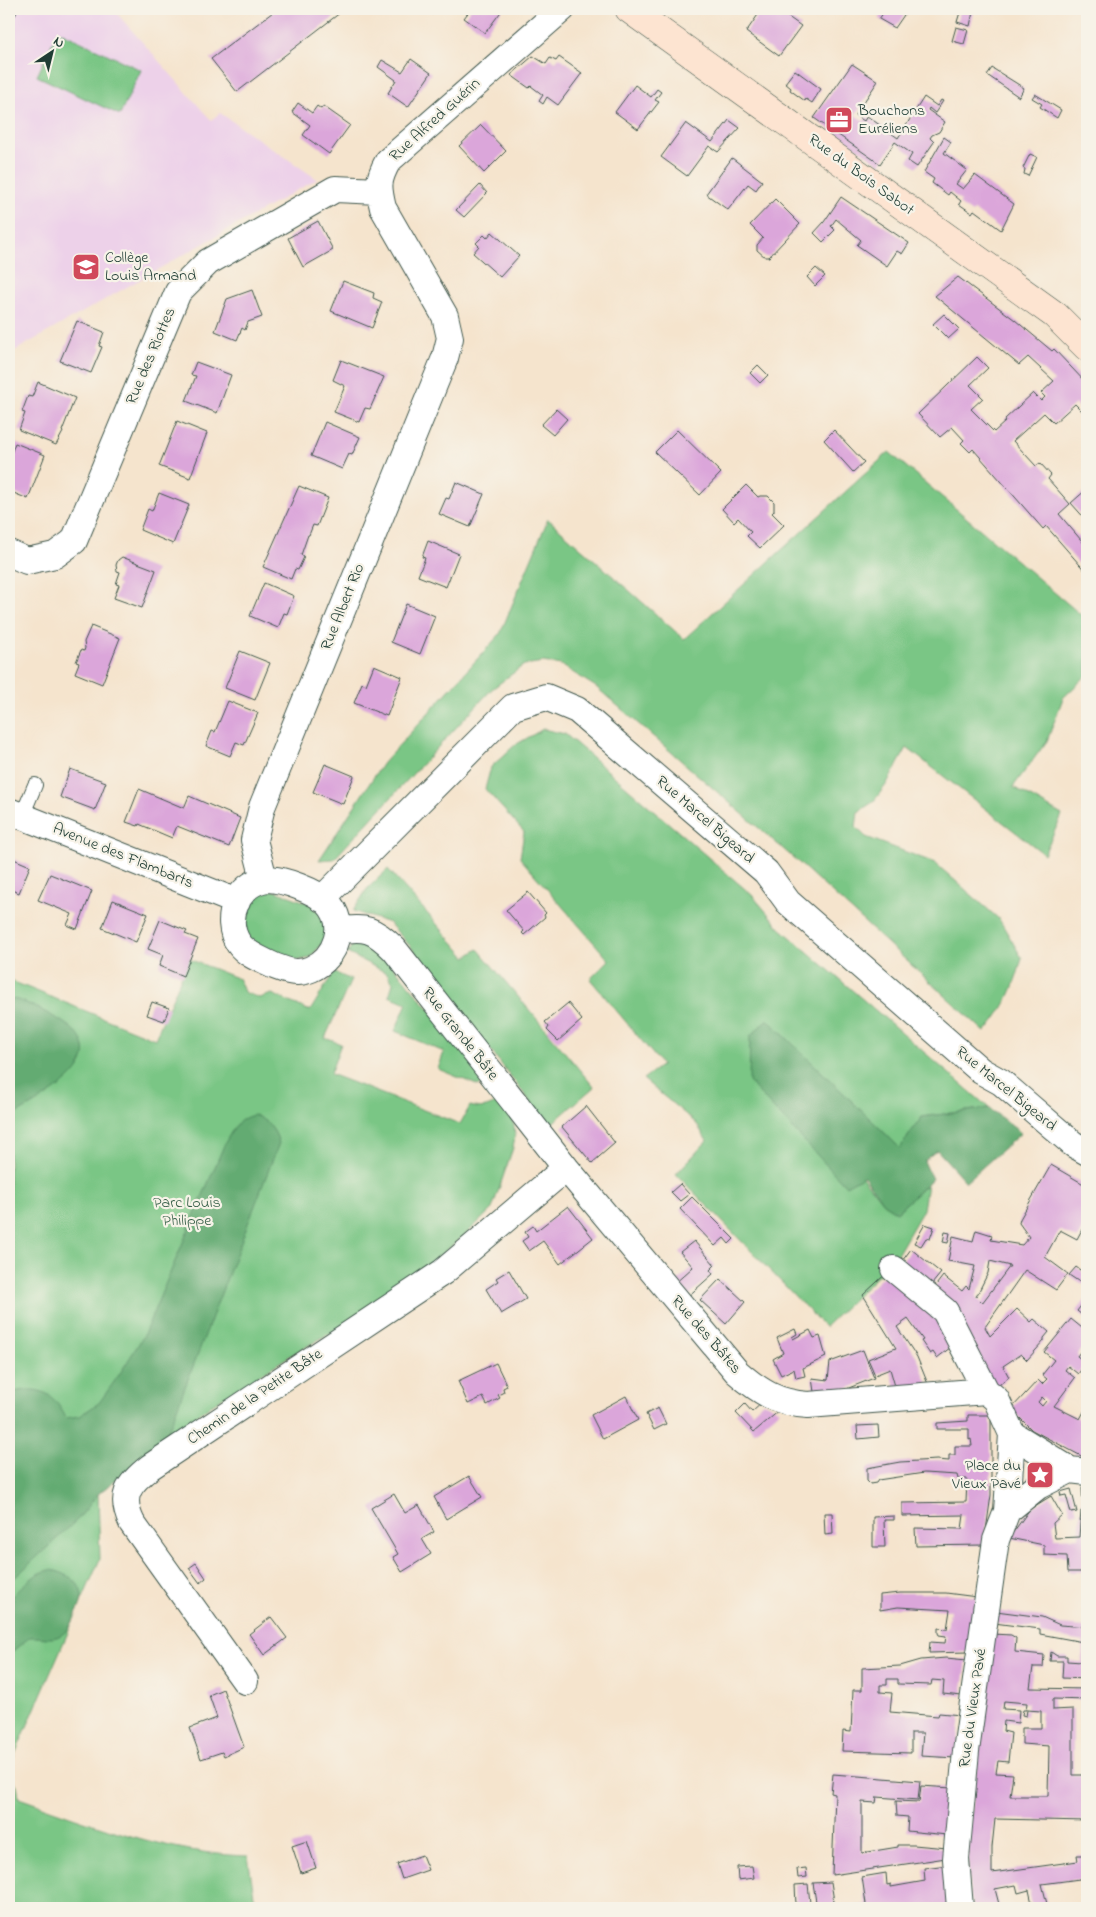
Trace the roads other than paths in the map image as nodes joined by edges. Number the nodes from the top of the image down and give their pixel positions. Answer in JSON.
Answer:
{"nodes":[{"id":1,"x":562,"y":9,"type":"edge"},
{"id":2,"x":629,"y":9,"type":"edge"},
{"id":3,"x":379,"y":191,"type":"junction"},
{"id":4,"x":1087,"y":348,"type":"edge"},
{"id":5,"x":9,"y":553,"type":"edge"},
{"id":6,"x":35,"y":785,"type":"dead end"},
{"id":7,"x":15,"y":813,"type":"edge"},
{"id":8,"x":264,"y":879,"type":"junction"},
{"id":9,"x":322,"y":899,"type":"junction"},
{"id":10,"x":236,"y":902,"type":"junction"},
{"id":11,"x":338,"y":931,"type":"junction"},
{"id":12,"x":1087,"y":1152,"type":"edge"},
{"id":13,"x":566,"y":1168,"type":"junction"},
{"id":14,"x":894,"y":1269,"type":"dead end"},
{"id":15,"x":986,"y":1391,"type":"junction"},
{"id":16,"x":1012,"y":1434,"type":"junction"},
{"id":17,"x":1078,"y":1471,"type":"edge"},
{"id":18,"x":1007,"y":1511,"type":"junction"},
{"id":19,"x":245,"y":1681,"type":"dead end"},
{"id":20,"x":960,"y":1908,"type":"edge"}],
"edges":[{"from":1,"to":3,"type":"street","name":"Rue Alfred Guérin"},
{"from":2,"to":4,"type":"main road","name":"Rue du Bois Sabot"},
{"from":3,"to":5,"type":"street","name":"Rue des Riottes"},
{"from":3,"to":8,"type":"street","name":"Rue Albert Rio"},
{"from":6,"to":7,"type":"lane"},
{"from":7,"to":10,"type":"street","name":"Avenue des Flambarts"},
{"from":8,"to":9,"type":"street"},
{"from":8,"to":10,"type":"street"},
{"from":9,"to":11,"type":"street"},
{"from":9,"to":12,"type":"street","name":"Rue Marcel Bigeard"},
{"from":10,"to":11,"type":"street"},
{"from":11,"to":13,"type":"street","name":"Rue Grande Bâte"},
{"from":13,"to":15,"type":"street","name":"Rue des Bâtes"},
{"from":13,"to":19,"type":"street","name":"Chemin de la Petite Bâte"},
{"from":14,"to":15,"type":"street"},
{"from":15,"to":16,"type":"street"},
{"from":16,"to":17,"type":"street"},
{"from":16,"to":18,"type":"street"},
{"from":17,"to":18,"type":"street"},
{"from":18,"to":20,"type":"street","name":"Rue du Vieux Pavé"}]}
